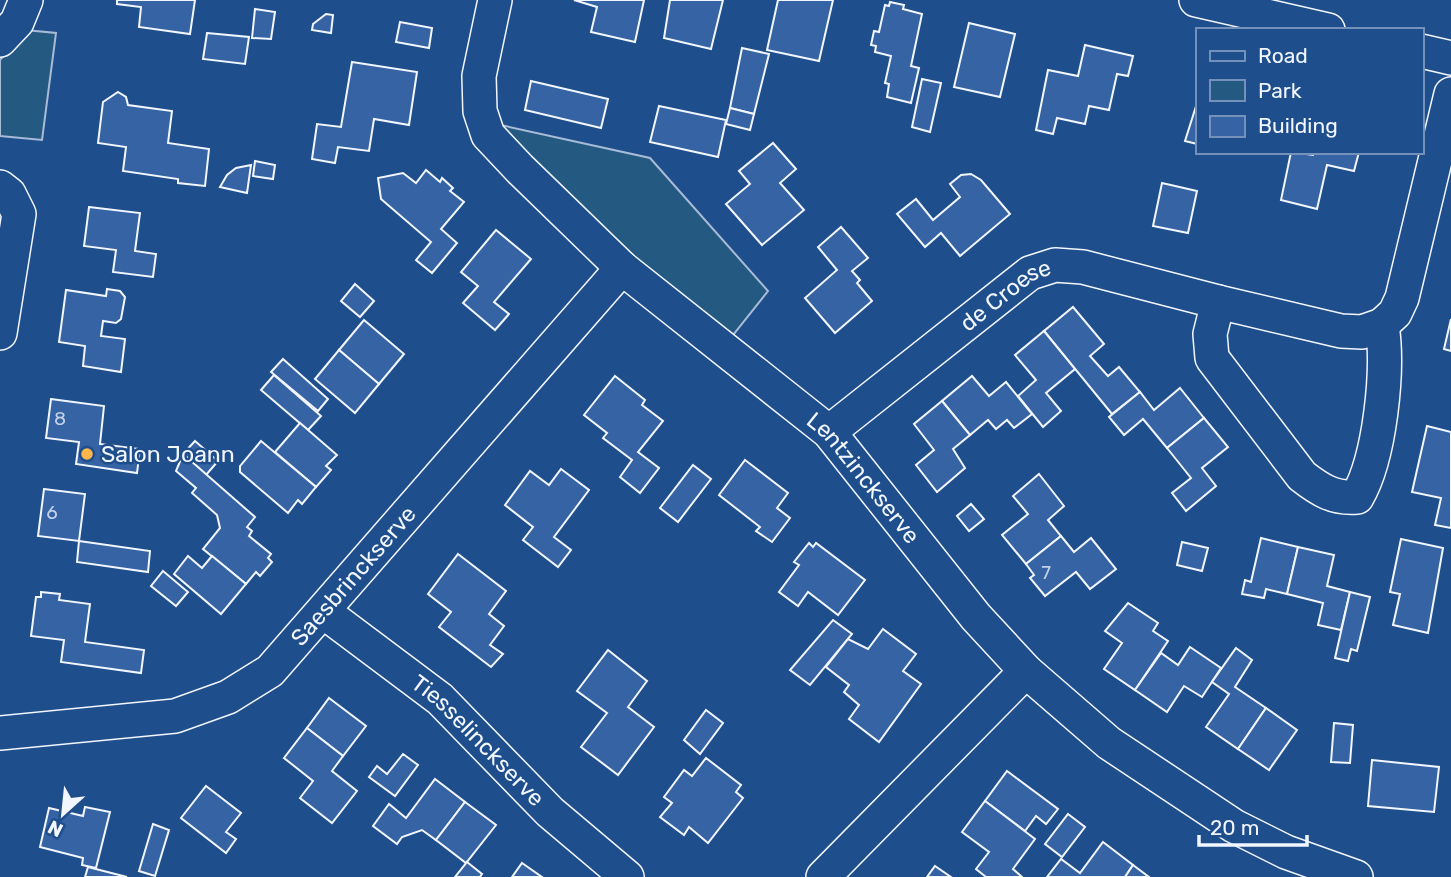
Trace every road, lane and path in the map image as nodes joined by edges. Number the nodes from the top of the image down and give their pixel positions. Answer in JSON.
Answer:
{"nodes":[{"id":1,"x":26,"y":0,"type":"edge"},
{"id":2,"x":495,"y":0,"type":"edge"},
{"id":3,"x":1196,"y":0,"type":"edge"},
{"id":4,"x":1319,"y":28,"type":"edge"},
{"id":5,"x":0,"y":40,"type":"edge"},
{"id":6,"x":1423,"y":51,"type":"edge"},
{"id":7,"x":1451,"y":58,"type":"edge"},
{"id":8,"x":1451,"y":94,"type":"edge"},
{"id":9,"x":0,"y":187,"type":"edge"},
{"id":10,"x":622,"y":268,"type":"junction"},
{"id":11,"x":1217,"y":302,"type":"junction"},
{"id":12,"x":1382,"y":325,"type":"junction"},
{"id":13,"x":0,"y":333,"type":"edge"},
{"id":14,"x":829,"y":432,"type":"junction"},
{"id":15,"x":324,"y":612,"type":"junction"},
{"id":16,"x":1026,"y":671,"type":"junction"},
{"id":17,"x":0,"y":733,"type":"edge"},
{"id":18,"x":627,"y":877,"type":"edge"},
{"id":19,"x":823,"y":877,"type":"edge"},
{"id":20,"x":1356,"y":877,"type":"edge"}],
"edges":[{"from":1,"to":5,"type":"street"},
{"from":2,"to":10,"type":"street","name":"Lentzinckserve"},
{"from":3,"to":4,"type":"street"},
{"from":6,"to":7,"type":"street"},
{"from":8,"to":12,"type":"street"},
{"from":9,"to":13,"type":"street"},
{"from":10,"to":14,"type":"street","name":"Lentzinckserve"},
{"from":10,"to":15,"type":"street","name":"Saesbrinckserve"},
{"from":11,"to":12,"type":"street","name":"de Croese"},
{"from":11,"to":12,"type":"street"},
{"from":11,"to":14,"type":"street","name":"de Croese"},
{"from":14,"to":16,"type":"street","name":"Lentzinckserve"},
{"from":15,"to":17,"type":"street","name":"Saesbrinckserve"},
{"from":15,"to":18,"type":"street","name":"Tiesselinckserve"},
{"from":16,"to":19,"type":"street"},
{"from":16,"to":20,"type":"street","name":"Lentzinckserve"}]}
